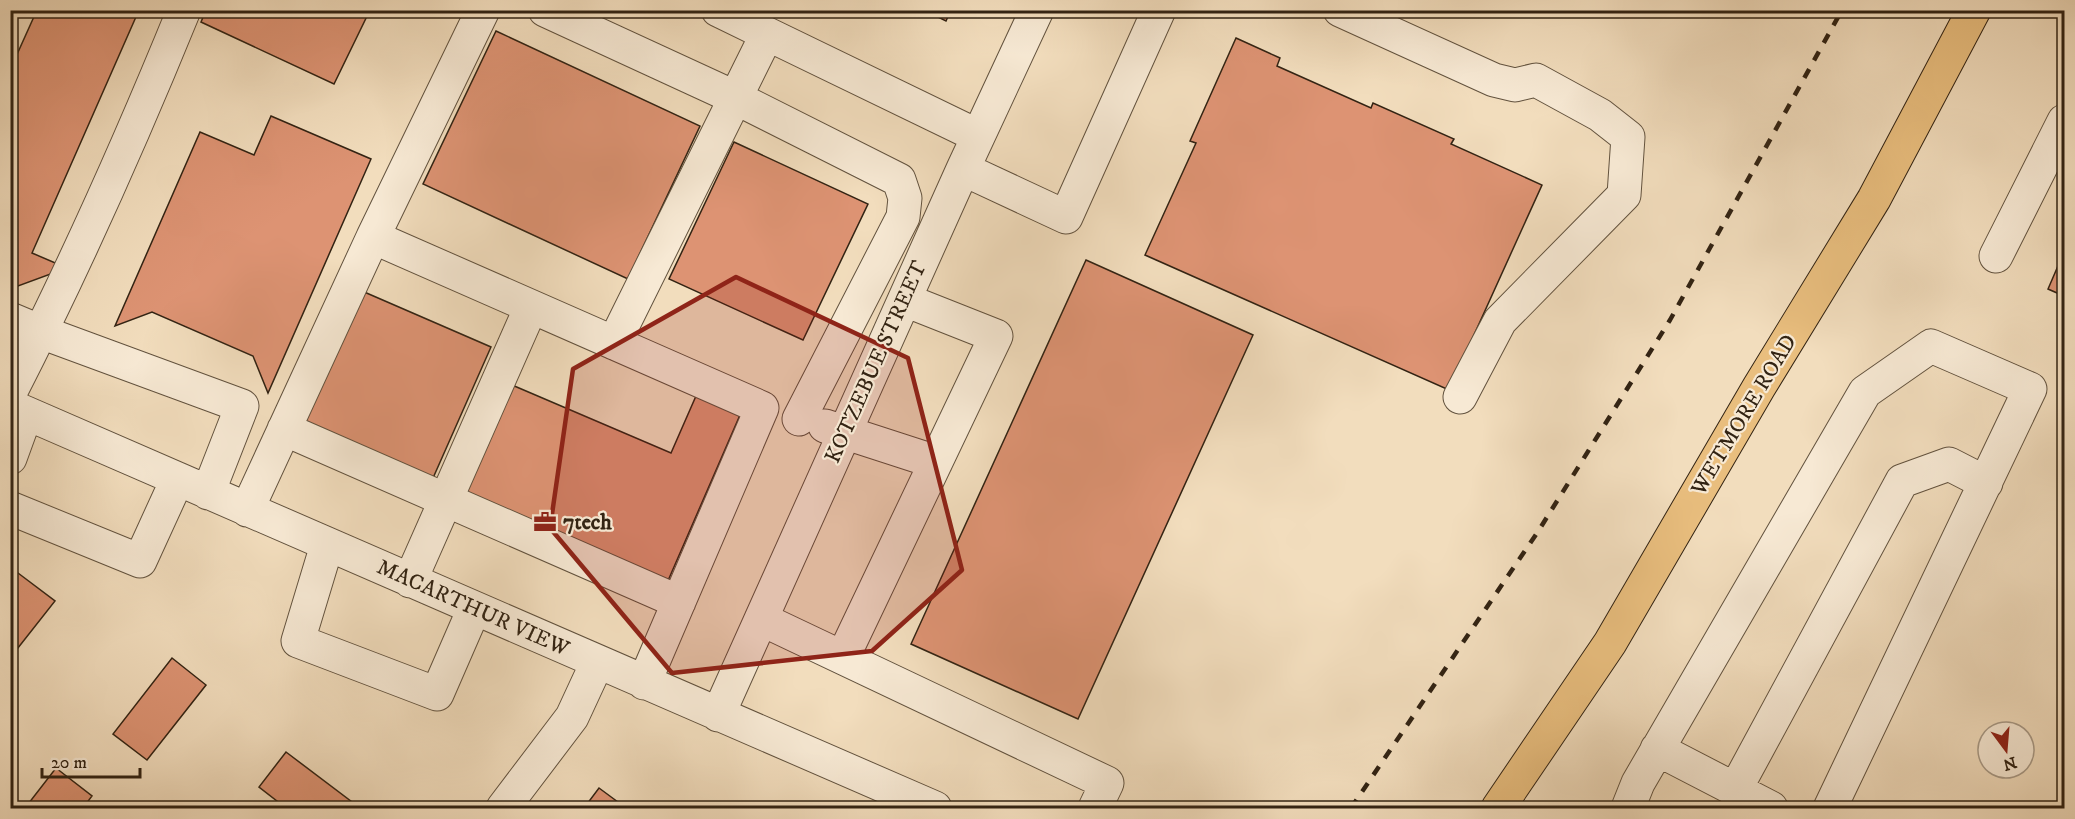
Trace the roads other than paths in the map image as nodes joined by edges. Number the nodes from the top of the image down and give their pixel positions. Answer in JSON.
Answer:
{"nodes":[{"id":1,"x":184,"y":10,"type":"edge"},
{"id":2,"x":483,"y":10,"type":"edge"},
{"id":3,"x":545,"y":10,"type":"edge"},
{"id":4,"x":718,"y":10,"type":"edge"},
{"id":5,"x":1037,"y":10,"type":"edge"},
{"id":6,"x":1159,"y":10,"type":"edge"},
{"id":7,"x":1340,"y":10,"type":"edge"},
{"id":8,"x":1974,"y":10,"type":"edge"},
{"id":9,"x":767,"y":34,"type":"junction"},
{"id":10,"x":736,"y":98,"type":"junction"},
{"id":11,"x":2064,"y":121,"type":"edge"},
{"id":12,"x":978,"y":136,"type":"junction"},
{"id":13,"x":963,"y":169,"type":"junction"},
{"id":14,"x":373,"y":237,"type":"junction"},
{"id":15,"x":1996,"y":256,"type":"dead end"},
{"id":16,"x":904,"y":300,"type":"junction"},
{"id":17,"x":531,"y":307,"type":"junction"},
{"id":18,"x":10,"y":319,"type":"edge"},
{"id":19,"x":41,"y":332,"type":"junction"},
{"id":20,"x":614,"y":343,"type":"junction"},
{"id":21,"x":1460,"y":397,"type":"dead end"},
{"id":22,"x":16,"y":404,"type":"edge"},
{"id":23,"x":762,"y":408,"type":"junction"},
{"id":24,"x":799,"y":419,"type":"junction"},
{"id":25,"x":284,"y":429,"type":"junction"},
{"id":26,"x":845,"y":432,"type":"junction"},
{"id":27,"x":10,"y":458,"type":"edge"},
{"id":28,"x":936,"y":462,"type":"junction"},
{"id":29,"x":177,"y":480,"type":"junction"},
{"id":30,"x":1986,"y":483,"type":"junction"},
{"id":31,"x":208,"y":493,"type":"junction"},
{"id":32,"x":446,"y":499,"type":"junction"},
{"id":33,"x":10,"y":508,"type":"edge"},
{"id":34,"x":247,"y":510,"type":"junction"},
{"id":35,"x":327,"y":545,"type":"junction"},
{"id":36,"x":410,"y":581,"type":"junction"},
{"id":37,"x":679,"y":602,"type":"junction"},
{"id":38,"x":474,"y":609,"type":"junction"},
{"id":39,"x":761,"y":619,"type":"junction"},
{"id":40,"x":843,"y":657,"type":"junction"},
{"id":41,"x":597,"y":663,"type":"junction"},
{"id":42,"x":644,"y":683,"type":"junction"},
{"id":43,"x":718,"y":715,"type":"junction"},
{"id":44,"x":1657,"y":749,"type":"junction"},
{"id":45,"x":1735,"y":790,"type":"junction"},
{"id":46,"x":503,"y":808,"type":"edge"},
{"id":47,"x":935,"y":808,"type":"edge"},
{"id":48,"x":1095,"y":808,"type":"edge"},
{"id":49,"x":1498,"y":808,"type":"edge"},
{"id":50,"x":1628,"y":808,"type":"edge"},
{"id":51,"x":1771,"y":808,"type":"edge"},
{"id":52,"x":1830,"y":808,"type":"edge"}],
"edges":[{"from":1,"to":19,"type":"street"},
{"from":2,"to":14,"type":"street"},
{"from":3,"to":10,"type":"street"},
{"from":4,"to":9,"type":"street"},
{"from":5,"to":12,"type":"street","name":"KOTZEBUE STREET"},
{"from":6,"to":13,"type":"street"},
{"from":7,"to":21,"type":"street"},
{"from":8,"to":49,"type":"main road","name":"WETMORE ROAD"},
{"from":9,"to":10,"type":"street"},
{"from":9,"to":12,"type":"street"},
{"from":10,"to":20,"type":"street"},
{"from":10,"to":24,"type":"street"},
{"from":11,"to":15,"type":"street"},
{"from":12,"to":13,"type":"street","name":"KOTZEBUE STREET"},
{"from":13,"to":16,"type":"street","name":"KOTZEBUE STREET"},
{"from":14,"to":17,"type":"street"},
{"from":14,"to":25,"type":"street"},
{"from":16,"to":26,"type":"street","name":"KOTZEBUE STREET"},
{"from":16,"to":28,"type":"street"},
{"from":17,"to":20,"type":"street"},
{"from":17,"to":32,"type":"street"},
{"from":18,"to":19,"type":"street"},
{"from":19,"to":22,"type":"street"},
{"from":19,"to":31,"type":"street"},
{"from":20,"to":23,"type":"street"},
{"from":22,"to":27,"type":"street"},
{"from":22,"to":29,"type":"street","name":"MACARTHUR VIEW"},
{"from":23,"to":24,"type":"street"},
{"from":23,"to":37,"type":"street"},
{"from":24,"to":26,"type":"street"},
{"from":25,"to":32,"type":"street"},
{"from":25,"to":34,"type":"street"},
{"from":26,"to":28,"type":"street"},
{"from":26,"to":39,"type":"street","name":"KOTZEBUE STREET"},
{"from":28,"to":40,"type":"street"},
{"from":29,"to":31,"type":"street","name":"MACARTHUR VIEW"},
{"from":29,"to":33,"type":"street"},
{"from":30,"to":44,"type":"street"},
{"from":30,"to":45,"type":"street"},
{"from":30,"to":52,"type":"street"},
{"from":31,"to":34,"type":"street","name":"MACARTHUR VIEW"},
{"from":32,"to":36,"type":"street"},
{"from":32,"to":37,"type":"street"},
{"from":34,"to":35,"type":"street","name":"MACARTHUR VIEW"},
{"from":35,"to":36,"type":"street","name":"MACARTHUR VIEW"},
{"from":35,"to":38,"type":"street"},
{"from":36,"to":38,"type":"street","name":"MACARTHUR VIEW"},
{"from":37,"to":42,"type":"street"},
{"from":38,"to":41,"type":"street","name":"MACARTHUR VIEW"},
{"from":39,"to":40,"type":"street"},
{"from":39,"to":43,"type":"street","name":"KOTZEBUE STREET"},
{"from":40,"to":48,"type":"street"},
{"from":41,"to":42,"type":"street","name":"MACARTHUR VIEW"},
{"from":41,"to":46,"type":"street"},
{"from":42,"to":43,"type":"street","name":"MACARTHUR VIEW"},
{"from":43,"to":47,"type":"street","name":"MACARTHUR VIEW"},
{"from":44,"to":45,"type":"street"},
{"from":44,"to":50,"type":"street"},
{"from":45,"to":51,"type":"street"}]}
